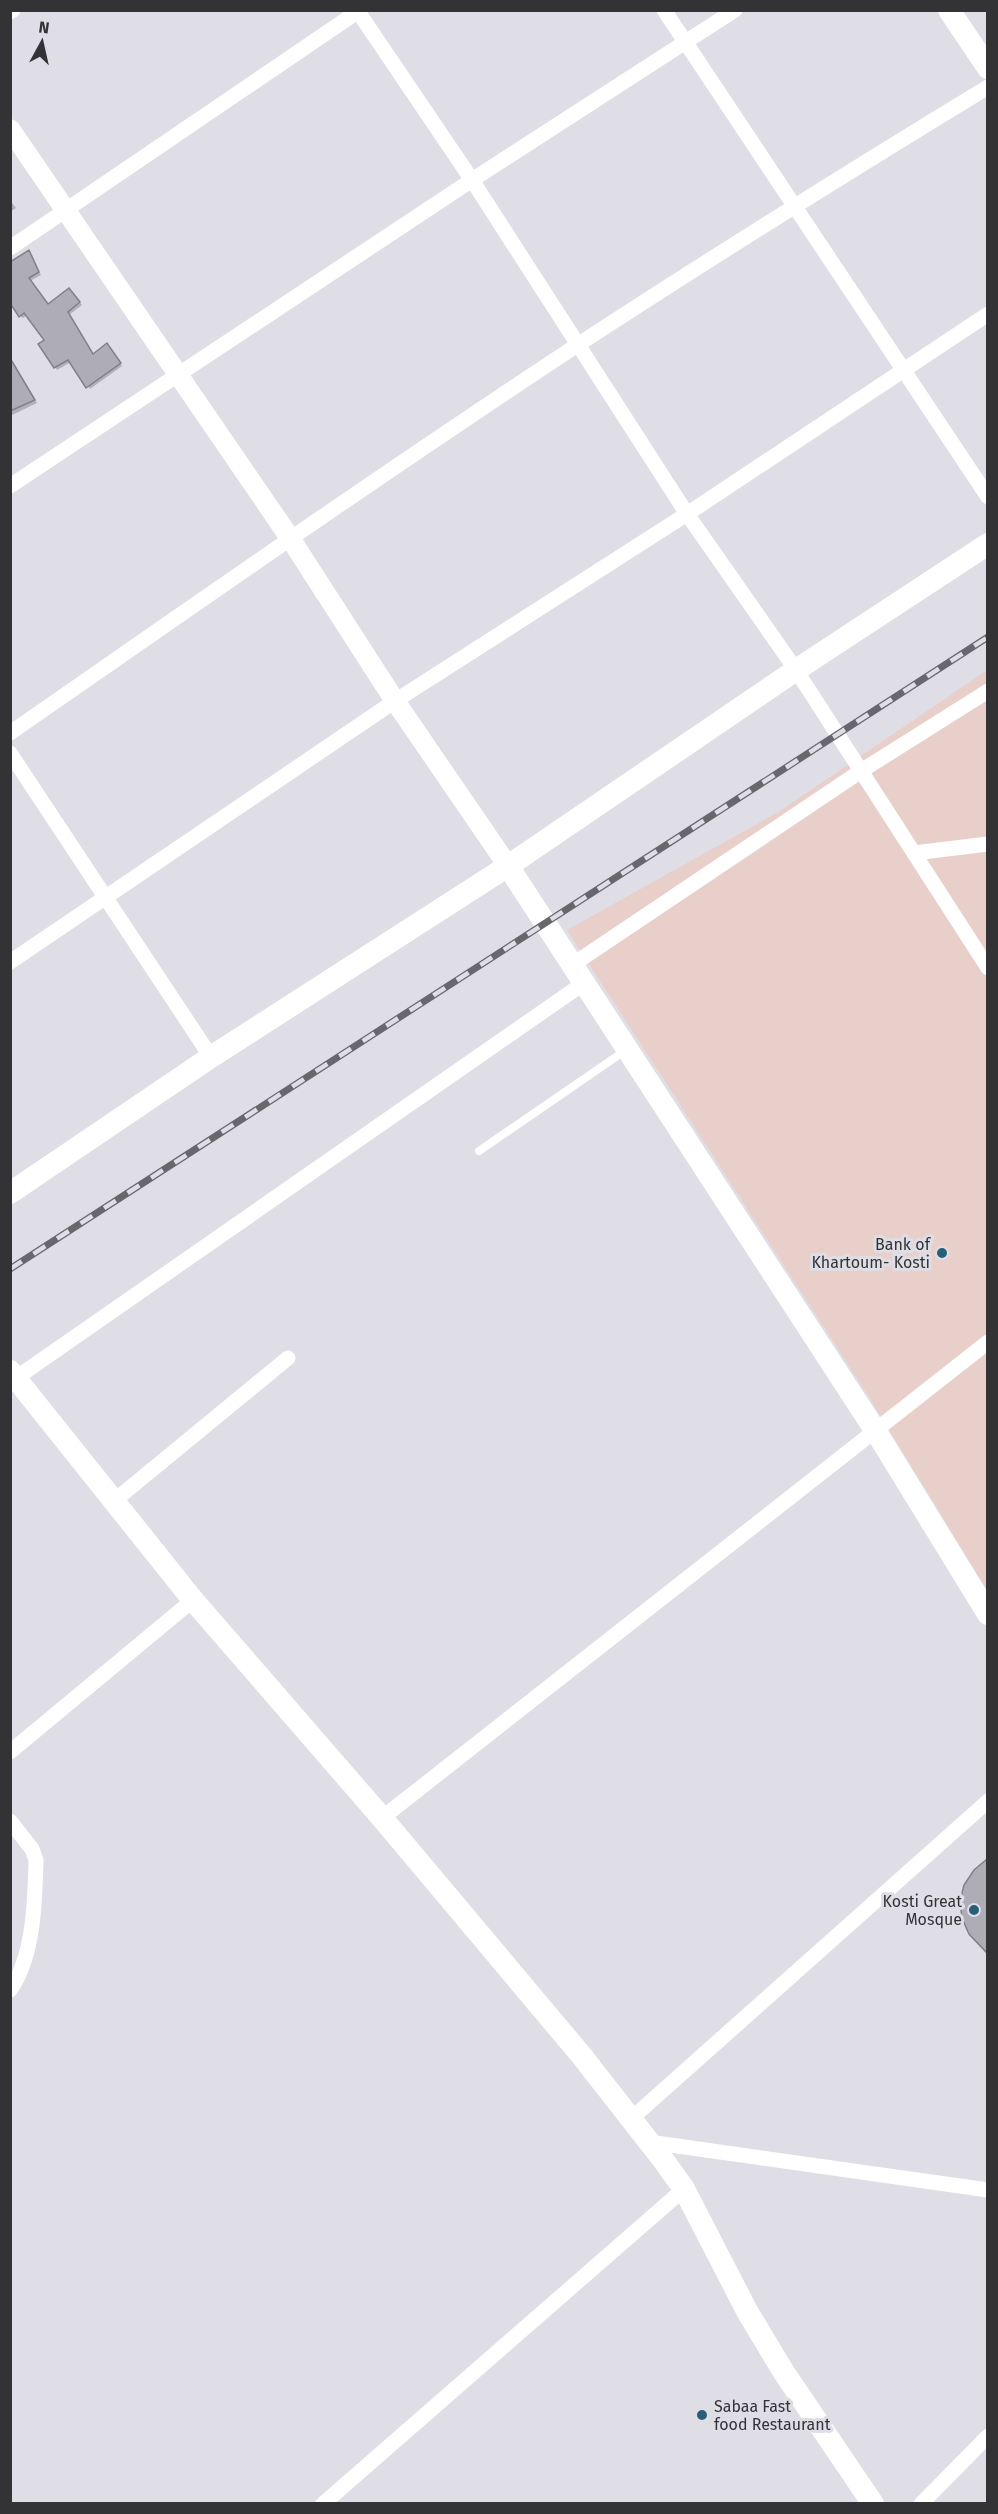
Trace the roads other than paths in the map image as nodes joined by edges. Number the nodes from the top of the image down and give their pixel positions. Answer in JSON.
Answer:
{"nodes":[{"id":1,"x":664,"y":10,"type":"edge"},
{"id":2,"x":735,"y":10,"type":"edge"},
{"id":3,"x":949,"y":10,"type":"edge"},
{"id":4,"x":358,"y":11,"type":"edge"},
{"id":5,"x":686,"y":43,"type":"junction"},
{"id":6,"x":987,"y":68,"type":"edge"},
{"id":7,"x":987,"y":87,"type":"edge"},
{"id":8,"x":10,"y":129,"type":"edge"},
{"id":9,"x":472,"y":180,"type":"junction"},
{"id":10,"x":793,"y":206,"type":"junction"},
{"id":11,"x":66,"y":210,"type":"junction"},
{"id":12,"x":10,"y":248,"type":"edge"},
{"id":13,"x":987,"y":314,"type":"edge"},
{"id":14,"x":578,"y":345,"type":"junction"},
{"id":15,"x":902,"y":370,"type":"junction"},
{"id":16,"x":180,"y":376,"type":"junction"},
{"id":17,"x":10,"y":486,"type":"edge"},
{"id":18,"x":987,"y":498,"type":"edge"},
{"id":19,"x":687,"y":514,"type":"junction"},
{"id":20,"x":290,"y":538,"type":"junction"},
{"id":21,"x":987,"y":544,"type":"edge"},
{"id":22,"x":796,"y":670,"type":"junction"},
{"id":23,"x":987,"y":691,"type":"edge"},
{"id":24,"x":395,"y":701,"type":"junction"},
{"id":25,"x":10,"y":733,"type":"edge"},
{"id":26,"x":10,"y":753,"type":"edge"},
{"id":27,"x":861,"y":771,"type":"junction"},
{"id":28,"x":987,"y":844,"type":"edge"},
{"id":29,"x":914,"y":853,"type":"junction"},
{"id":30,"x":508,"y":867,"type":"junction"},
{"id":31,"x":105,"y":897,"type":"junction"},
{"id":32,"x":10,"y":962,"type":"edge"},
{"id":33,"x":987,"y":968,"type":"edge"},
{"id":34,"x":578,"y":974,"type":"junction"},
{"id":35,"x":627,"y":1050,"type":"junction"},
{"id":36,"x":211,"y":1057,"type":"junction"},
{"id":37,"x":478,"y":1151,"type":"dead end"},
{"id":38,"x":10,"y":1193,"type":"edge"},
{"id":39,"x":987,"y":1342,"type":"edge"},
{"id":40,"x":288,"y":1358,"type":"dead end"},
{"id":41,"x":13,"y":1374,"type":"edge"},
{"id":42,"x":875,"y":1430,"type":"junction"},
{"id":43,"x":114,"y":1501,"type":"junction"},
{"id":44,"x":193,"y":1600,"type":"junction"},
{"id":45,"x":987,"y":1614,"type":"edge"},
{"id":46,"x":10,"y":1752,"type":"edge"},
{"id":47,"x":987,"y":1801,"type":"edge"},
{"id":48,"x":382,"y":1818,"type":"junction"},
{"id":49,"x":10,"y":1821,"type":"edge"},
{"id":50,"x":10,"y":1990,"type":"edge"},
{"id":51,"x":632,"y":2118,"type":"junction"},
{"id":52,"x":650,"y":2142,"type":"junction"},
{"id":53,"x":684,"y":2189,"type":"junction"},
{"id":54,"x":987,"y":2190,"type":"edge"},
{"id":55,"x":987,"y":2436,"type":"edge"},
{"id":56,"x":323,"y":2504,"type":"edge"},
{"id":57,"x":873,"y":2504,"type":"edge"},
{"id":58,"x":921,"y":2504,"type":"edge"}],
"edges":[{"from":1,"to":5,"type":"street"},
{"from":2,"to":5,"type":"street"},
{"from":3,"to":6,"type":"main road"},
{"from":4,"to":9,"type":"street"},
{"from":4,"to":11,"type":"street"},
{"from":5,"to":9,"type":"street"},
{"from":5,"to":10,"type":"street"},
{"from":7,"to":10,"type":"street"},
{"from":8,"to":11,"type":"street"},
{"from":9,"to":14,"type":"street"},
{"from":9,"to":16,"type":"street"},
{"from":10,"to":14,"type":"street"},
{"from":10,"to":15,"type":"street"},
{"from":11,"to":12,"type":"street"},
{"from":11,"to":16,"type":"street"},
{"from":13,"to":15,"type":"street"},
{"from":14,"to":19,"type":"street"},
{"from":14,"to":20,"type":"street"},
{"from":15,"to":18,"type":"street"},
{"from":15,"to":19,"type":"street"},
{"from":16,"to":17,"type":"street"},
{"from":16,"to":20,"type":"street"},
{"from":19,"to":22,"type":"street"},
{"from":19,"to":24,"type":"street"},
{"from":20,"to":24,"type":"street"},
{"from":20,"to":25,"type":"street"},
{"from":21,"to":22,"type":"main road"},
{"from":22,"to":27,"type":"street"},
{"from":22,"to":30,"type":"main road"},
{"from":23,"to":27,"type":"street"},
{"from":24,"to":30,"type":"street"},
{"from":24,"to":31,"type":"street"},
{"from":26,"to":31,"type":"street"},
{"from":27,"to":29,"type":"street"},
{"from":27,"to":34,"type":"street"},
{"from":28,"to":29,"type":"street"},
{"from":29,"to":33,"type":"street"},
{"from":30,"to":34,"type":"main road"},
{"from":30,"to":36,"type":"main road"},
{"from":31,"to":32,"type":"street"},
{"from":31,"to":36,"type":"street"},
{"from":34,"to":35,"type":"main road"},
{"from":34,"to":41,"type":"street"},
{"from":35,"to":37,"type":"lane"},
{"from":35,"to":42,"type":"main road"},
{"from":36,"to":38,"type":"main road"},
{"from":39,"to":42,"type":"street"},
{"from":40,"to":43,"type":"street"},
{"from":41,"to":43,"type":"main road"},
{"from":42,"to":45,"type":"main road"},
{"from":42,"to":48,"type":"street"},
{"from":43,"to":44,"type":"main road"},
{"from":44,"to":46,"type":"street"},
{"from":44,"to":48,"type":"main road"},
{"from":47,"to":51,"type":"street"},
{"from":48,"to":51,"type":"main road"},
{"from":49,"to":50,"type":"street"},
{"from":51,"to":52,"type":"main road"},
{"from":52,"to":53,"type":"main road"},
{"from":52,"to":54,"type":"street"},
{"from":53,"to":56,"type":"street"},
{"from":53,"to":57,"type":"main road"},
{"from":55,"to":58,"type":"street"}]}
